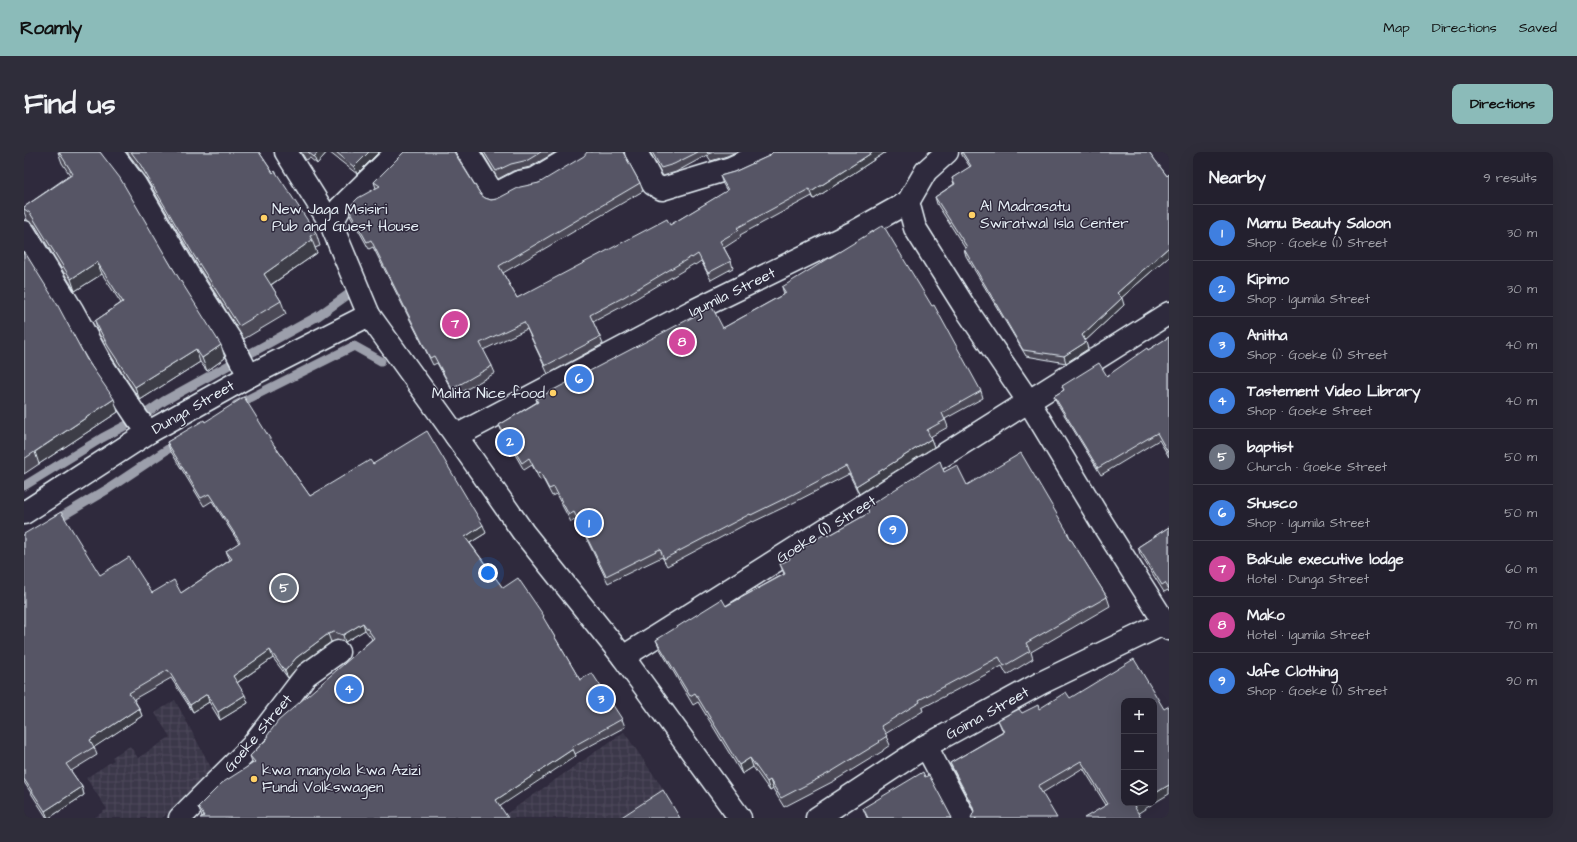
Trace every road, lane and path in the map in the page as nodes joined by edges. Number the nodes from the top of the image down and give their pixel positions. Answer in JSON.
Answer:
{"nodes":[{"id":1,"x":111,"y":152,"type":"edge"},
{"id":2,"x":286,"y":152,"type":"edge"},
{"id":3,"x":397,"y":152,"type":"edge"},
{"id":4,"x":467,"y":152,"type":"edge"},
{"id":5,"x":580,"y":152,"type":"edge"},
{"id":6,"x":636,"y":152,"type":"edge"},
{"id":7,"x":766,"y":152,"type":"edge"},
{"id":8,"x":947,"y":152,"type":"edge"},
{"id":9,"x":908,"y":202,"type":"junction"},
{"id":10,"x":331,"y":224,"type":"junction"},
{"id":11,"x":24,"y":232,"type":"edge"},
{"id":12,"x":1169,"y":313,"type":"edge"},
{"id":13,"x":369,"y":315,"type":"junction"},
{"id":14,"x":249,"y":376,"type":"junction"},
{"id":15,"x":1029,"y":402,"type":"junction"},
{"id":16,"x":149,"y":432,"type":"junction"},
{"id":17,"x":456,"y":436,"type":"junction"},
{"id":18,"x":24,"y":513,"type":"edge"},
{"id":19,"x":1167,"y":626,"type":"edge"},
{"id":20,"x":338,"y":652,"type":"dead end"},
{"id":21,"x":623,"y":657,"type":"junction"},
{"id":22,"x":926,"y":746,"type":"junction"},
{"id":23,"x":180,"y":818,"type":"edge"},
{"id":24,"x":740,"y":818,"type":"edge"},
{"id":25,"x":817,"y":818,"type":"edge"},
{"id":26,"x":964,"y":818,"type":"edge"}],
"edges":[{"from":1,"to":14,"type":"street"},
{"from":2,"to":10,"type":"street"},
{"from":3,"to":10,"type":"street"},
{"from":4,"to":5,"type":"street"},
{"from":6,"to":7,"type":"street"},
{"from":8,"to":9,"type":"street"},
{"from":9,"to":15,"type":"street"},
{"from":9,"to":17,"type":"street","name":"Igumila Street"},
{"from":10,"to":13,"type":"street"},
{"from":11,"to":16,"type":"street"},
{"from":12,"to":15,"type":"street","name":"Goeke (1) Street"},
{"from":13,"to":14,"type":"street","name":"Dunga Street"},
{"from":13,"to":17,"type":"street"},
{"from":14,"to":16,"type":"street","name":"Dunga Street"},
{"from":15,"to":19,"type":"street"},
{"from":15,"to":21,"type":"street","name":"Goeke (1) Street"},
{"from":16,"to":18,"type":"street","name":"Dunga Street"},
{"from":17,"to":21,"type":"street"},
{"from":19,"to":22,"type":"street","name":"Goima Street"},
{"from":20,"to":23,"type":"street","name":"Goeke Street"},
{"from":21,"to":24,"type":"street"},
{"from":22,"to":25,"type":"street","name":"Goima Street"},
{"from":22,"to":26,"type":"street"}]}
